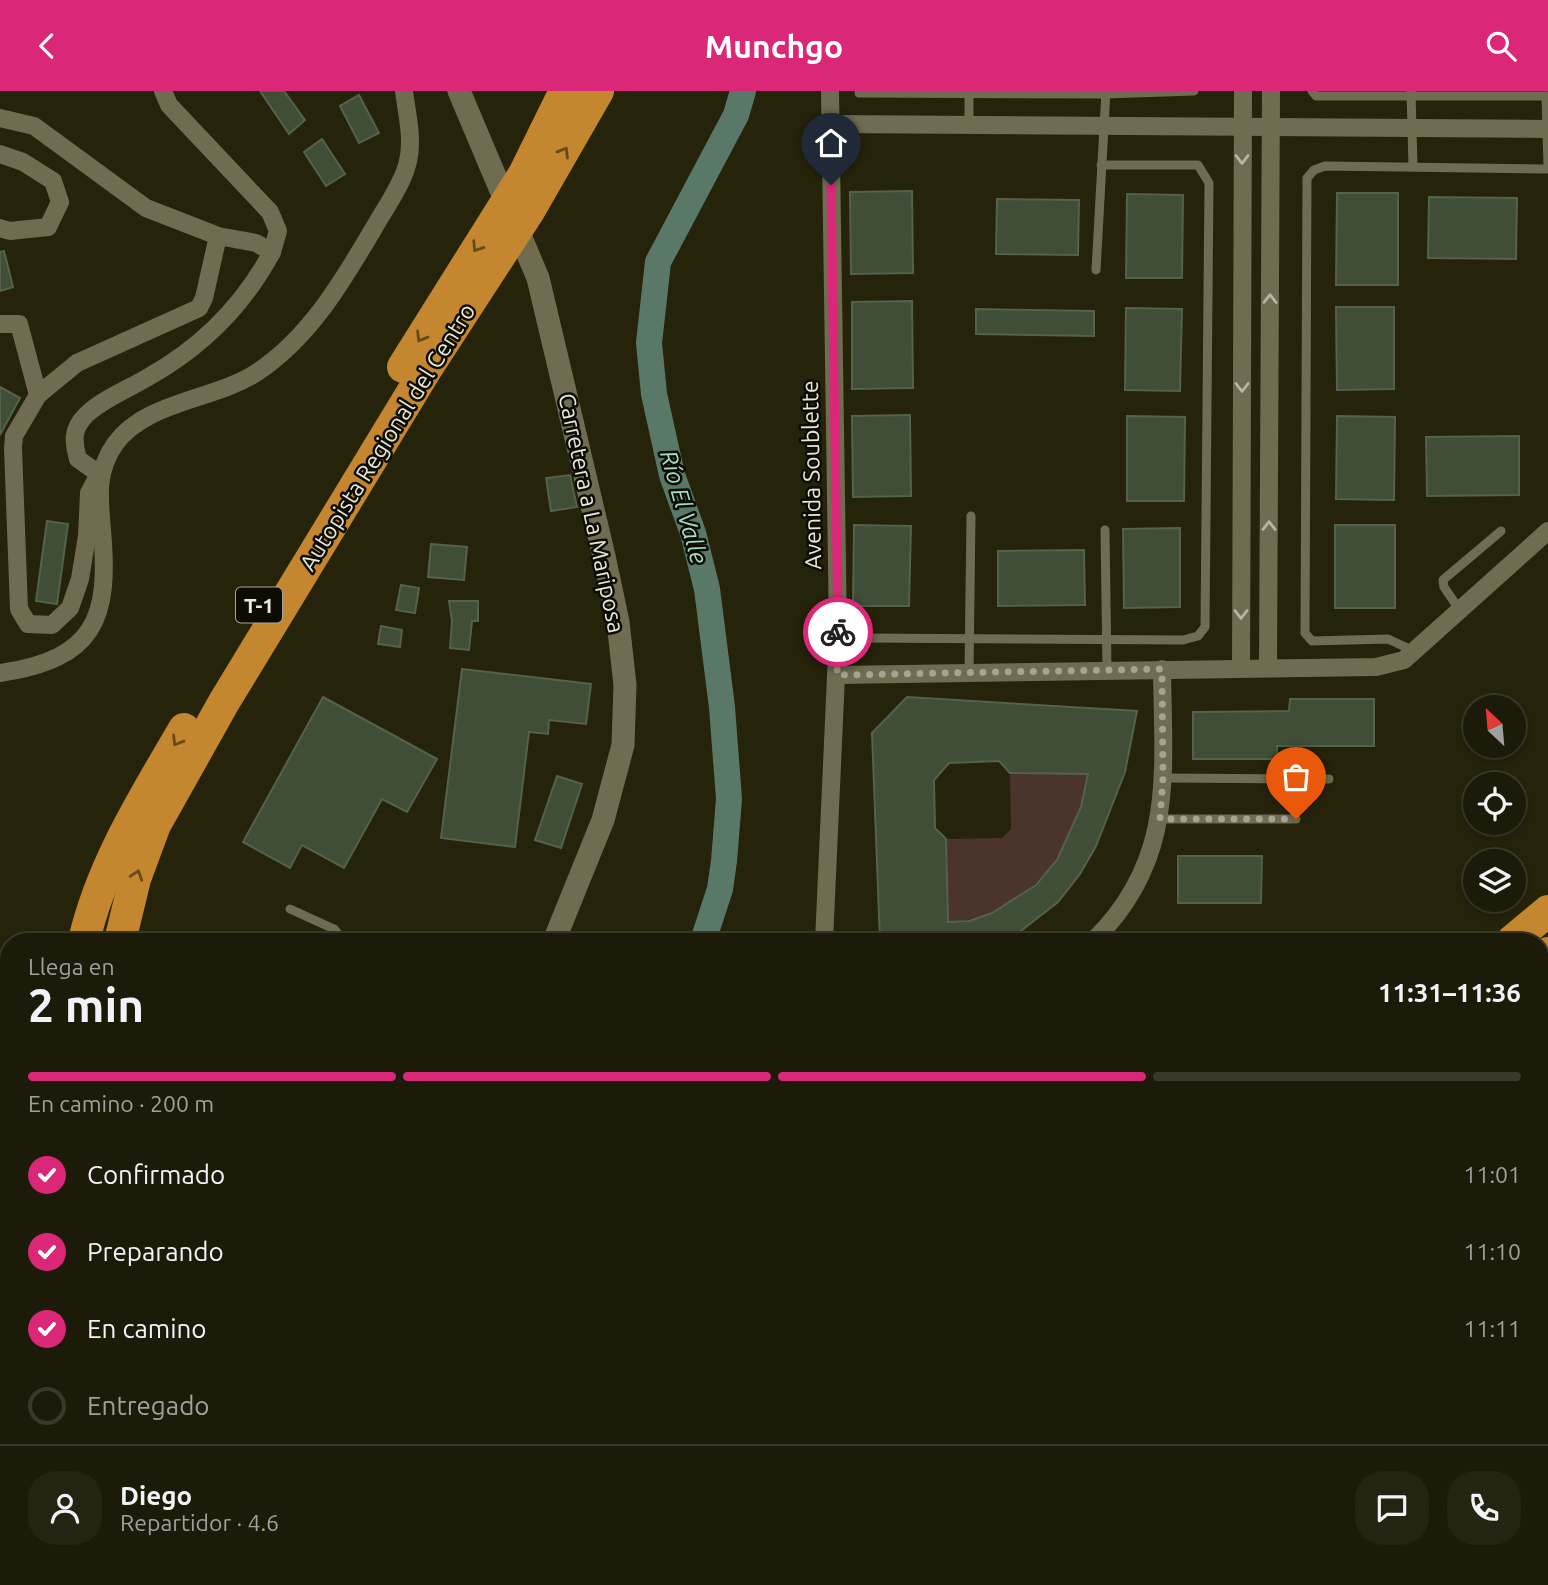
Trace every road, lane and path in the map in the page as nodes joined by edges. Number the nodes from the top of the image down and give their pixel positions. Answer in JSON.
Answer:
{"nodes":[{"id":1,"x":163,"y":91,"type":"edge"},
{"id":2,"x":404,"y":91,"type":"edge"},
{"id":3,"x":459,"y":91,"type":"edge"},
{"id":4,"x":565,"y":91,"type":"edge"},
{"id":5,"x":598,"y":91,"type":"edge"},
{"id":6,"x":830,"y":91,"type":"edge"},
{"id":7,"x":1194,"y":91,"type":"edge"},
{"id":8,"x":1243,"y":91,"type":"edge"},
{"id":9,"x":1271,"y":91,"type":"edge"},
{"id":10,"x":1312,"y":91,"type":"edge"},
{"id":11,"x":969,"y":92,"type":"edge"},
{"id":12,"x":859,"y":93,"type":"edge"},
{"id":13,"x":1105,"y":93,"type":"edge"},
{"id":14,"x":1411,"y":93,"type":"edge"},
{"id":15,"x":1547,"y":96,"type":"edge"},
{"id":16,"x":0,"y":118,"type":"edge"},
{"id":17,"x":830,"y":124,"type":"junction"},
{"id":18,"x":968,"y":125,"type":"junction"},
{"id":19,"x":1103,"y":126,"type":"junction"},
{"id":20,"x":1242,"y":127,"type":"junction"},
{"id":21,"x":1271,"y":128,"type":"junction"},
{"id":22,"x":1413,"y":128,"type":"junction"},
{"id":23,"x":1547,"y":129,"type":"edge"},
{"id":24,"x":0,"y":153,"type":"edge"},
{"id":25,"x":1101,"y":165,"type":"junction"},
{"id":26,"x":1413,"y":167,"type":"junction"},
{"id":27,"x":1548,"y":167,"type":"edge"},
{"id":28,"x":0,"y":228,"type":"edge"},
{"id":29,"x":218,"y":236,"type":"junction"},
{"id":30,"x":272,"y":252,"type":"junction"},
{"id":31,"x":1096,"y":270,"type":"dead end"},
{"id":32,"x":463,"y":291,"type":"junction"},
{"id":33,"x":0,"y":324,"type":"edge"},
{"id":34,"x":38,"y":395,"type":"junction"},
{"id":35,"x":99,"y":474,"type":"junction"},
{"id":36,"x":971,"y":516,"type":"dead end"},
{"id":37,"x":1105,"y":530,"type":"dead end"},
{"id":38,"x":1501,"y":531,"type":"dead end"},
{"id":39,"x":1548,"y":531,"type":"edge"},
{"id":40,"x":1459,"y":609,"type":"junction"},
{"id":41,"x":861,"y":638,"type":"dead end"},
{"id":42,"x":970,"y":638,"type":"junction"},
{"id":43,"x":1106,"y":639,"type":"junction"},
{"id":44,"x":1414,"y":651,"type":"junction"},
{"id":45,"x":1268,"y":668,"type":"junction"},
{"id":46,"x":1162,"y":669,"type":"junction"},
{"id":47,"x":1241,"y":669,"type":"junction"},
{"id":48,"x":1107,"y":670,"type":"junction"},
{"id":49,"x":0,"y":673,"type":"edge"},
{"id":50,"x":969,"y":673,"type":"junction"},
{"id":51,"x":837,"y":675,"type":"junction"},
{"id":52,"x":1163,"y":778,"type":"junction"},
{"id":53,"x":1329,"y":779,"type":"dead end"},
{"id":54,"x":1160,"y":819,"type":"junction"},
{"id":55,"x":1296,"y":819,"type":"dead end"},
{"id":56,"x":290,"y":909,"type":"dead end"},
{"id":57,"x":1548,"y":911,"type":"edge"},
{"id":58,"x":86,"y":933,"type":"edge"},
{"id":59,"x":122,"y":933,"type":"edge"},
{"id":60,"x":337,"y":933,"type":"edge"},
{"id":61,"x":558,"y":933,"type":"edge"},
{"id":62,"x":824,"y":933,"type":"edge"},
{"id":63,"x":1100,"y":933,"type":"edge"},
{"id":64,"x":1522,"y":933,"type":"edge"}],
"edges":[{"from":1,"to":30,"type":"street"},
{"from":2,"to":35,"type":"street"},
{"from":3,"to":61,"type":"street","name":"Carretera a La Mariposa"},
{"from":4,"to":32,"type":"highway","name":"Autopista Regional del Centro","number":"T-1","one_way":true},
{"from":32,"to":5,"type":"highway","name":"Autopista Regional del Centro","number":"T-1","one_way":true},
{"from":6,"to":17,"type":"street","name":"Avenida Soublette"},
{"from":7,"to":13,"type":"lane"},
{"from":8,"to":20,"type":"street"},
{"from":9,"to":21,"type":"street"},
{"from":10,"to":14,"type":"lane"},
{"from":11,"to":12,"type":"lane"},
{"from":11,"to":13,"type":"lane"},
{"from":11,"to":18,"type":"lane"},
{"from":13,"to":19,"type":"lane"},
{"from":14,"to":15,"type":"lane"},
{"from":14,"to":22,"type":"lane"},
{"from":15,"to":23,"type":"lane"},
{"from":16,"to":29,"type":"street"},
{"from":17,"to":18,"type":"street"},
{"from":17,"to":51,"type":"street","name":"Avenida Soublette"},
{"from":18,"to":19,"type":"street"},
{"from":19,"to":20,"type":"street"},
{"from":19,"to":25,"type":"lane"},
{"from":20,"to":21,"type":"street"},
{"from":20,"to":47,"type":"street","one_way":true},
{"from":21,"to":22,"type":"street"},
{"from":45,"to":21,"type":"street","one_way":true},
{"from":22,"to":23,"type":"street"},
{"from":22,"to":26,"type":"lane"},
{"from":23,"to":27,"type":"lane"},
{"from":24,"to":28,"type":"street"},
{"from":25,"to":31,"type":"lane"},
{"from":25,"to":43,"type":"lane"},
{"from":26,"to":27,"type":"lane"},
{"from":26,"to":44,"type":"lane"},
{"from":29,"to":30,"type":"street"},
{"from":29,"to":34,"type":"street"},
{"from":30,"to":35,"type":"street"},
{"from":32,"to":58,"type":"highway","name":"Autopista Regional del Centro","number":"T-1","one_way":true},
{"from":59,"to":32,"type":"highway","name":"Autopista Regional del Centro","number":"T-1","one_way":true},
{"from":33,"to":34,"type":"street"},
{"from":34,"to":35,"type":"street"},
{"from":35,"to":49,"type":"street"},
{"from":36,"to":42,"type":"lane"},
{"from":37,"to":43,"type":"lane"},
{"from":38,"to":40,"type":"lane"},
{"from":39,"to":40,"type":"street"},
{"from":40,"to":44,"type":"street"},
{"from":41,"to":42,"type":"lane"},
{"from":42,"to":43,"type":"lane"},
{"from":42,"to":50,"type":"lane"},
{"from":43,"to":48,"type":"lane"},
{"from":44,"to":45,"type":"street"},
{"from":45,"to":47,"type":"street"},
{"from":46,"to":47,"type":"street"},
{"from":46,"to":48,"type":"street"},
{"from":46,"to":52,"type":"street"},
{"from":48,"to":50,"type":"street"},
{"from":50,"to":51,"type":"street"},
{"from":51,"to":62,"type":"street","name":"Avenida Soublette"},
{"from":52,"to":53,"type":"lane"},
{"from":52,"to":54,"type":"street"},
{"from":54,"to":55,"type":"lane"},
{"from":54,"to":63,"type":"street"},
{"from":56,"to":60,"type":"lane"},
{"from":57,"to":64,"type":"highway"}]}
